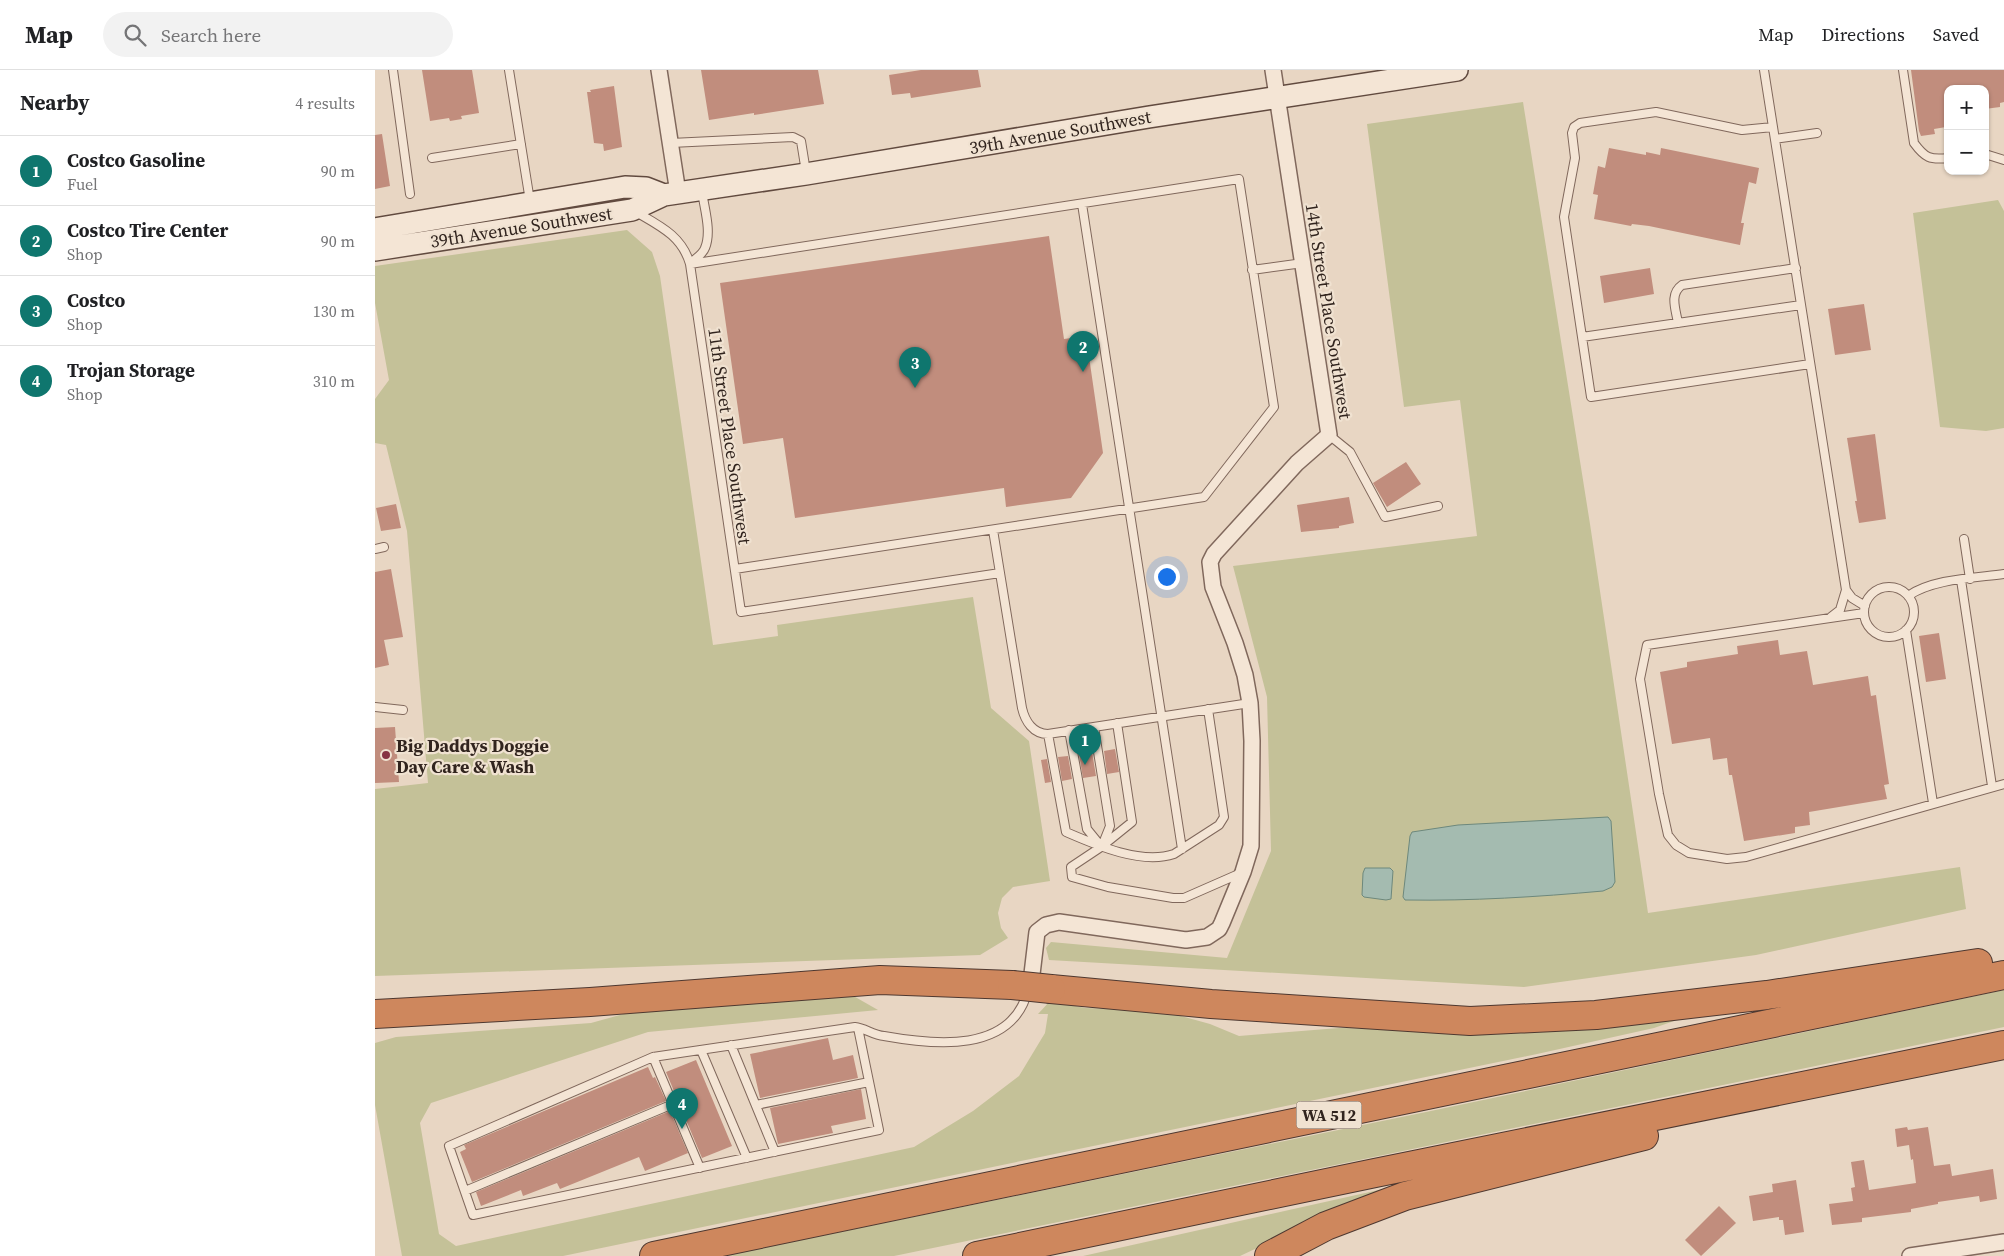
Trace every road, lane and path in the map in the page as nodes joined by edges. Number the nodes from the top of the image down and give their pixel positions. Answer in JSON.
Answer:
{"nodes":[{"id":1,"x":393,"y":70,"type":"edge"},
{"id":2,"x":509,"y":70,"type":"edge"},
{"id":3,"x":659,"y":70,"type":"edge"},
{"id":4,"x":1273,"y":70,"type":"edge"},
{"id":5,"x":1457,"y":70,"type":"edge"},
{"id":6,"x":1765,"y":70,"type":"edge"},
{"id":7,"x":1903,"y":70,"type":"edge"},
{"id":8,"x":1277,"y":97,"type":"junction"},
{"id":9,"x":1773,"y":127,"type":"junction"},
{"id":10,"x":1817,"y":133,"type":"dead end"},
{"id":11,"x":1775,"y":139,"type":"junction"},
{"id":12,"x":671,"y":143,"type":"junction"},
{"id":13,"x":521,"y":144,"type":"junction"},
{"id":14,"x":1989,"y":154,"type":"edge"},
{"id":15,"x":432,"y":158,"type":"dead end"},
{"id":16,"x":1944,"y":159,"type":"edge"},
{"id":17,"x":2004,"y":160,"type":"edge"},
{"id":18,"x":806,"y":174,"type":"junction"},
{"id":19,"x":701,"y":190,"type":"junction"},
{"id":20,"x":410,"y":194,"type":"dead end"},
{"id":21,"x":671,"y":194,"type":"junction"},
{"id":22,"x":530,"y":203,"type":"junction"},
{"id":23,"x":1082,"y":204,"type":"junction"},
{"id":24,"x":632,"y":210,"type":"junction"},
{"id":25,"x":375,"y":228,"type":"edge"},
{"id":26,"x":375,"y":250,"type":"edge"},
{"id":27,"x":1303,"y":263,"type":"junction"},
{"id":28,"x":690,"y":264,"type":"junction"},
{"id":29,"x":1795,"y":268,"type":"junction"},
{"id":30,"x":1253,"y":270,"type":"junction"},
{"id":31,"x":1801,"y":305,"type":"junction"},
{"id":32,"x":1678,"y":323,"type":"junction"},
{"id":33,"x":1583,"y":338,"type":"junction"},
{"id":34,"x":1810,"y":364,"type":"junction"},
{"id":35,"x":1329,"y":435,"type":"junction"},
{"id":36,"x":1438,"y":506,"type":"dead end"},
{"id":37,"x":1129,"y":509,"type":"junction"},
{"id":38,"x":993,"y":530,"type":"junction"},
{"id":39,"x":1964,"y":538,"type":"dead end"},
{"id":40,"x":384,"y":547,"type":"dead end"},
{"id":41,"x":375,"y":548,"type":"edge"},
{"id":42,"x":735,"y":570,"type":"junction"},
{"id":43,"x":1000,"y":573,"type":"junction"},
{"id":44,"x":2004,"y":574,"type":"edge"},
{"id":45,"x":1970,"y":579,"type":"junction"},
{"id":46,"x":1961,"y":580,"type":"junction"},
{"id":47,"x":1846,"y":590,"type":"junction"},
{"id":48,"x":1907,"y":596,"type":"junction"},
{"id":49,"x":1865,"y":610,"type":"junction"},
{"id":50,"x":1831,"y":618,"type":"junction"},
{"id":51,"x":1907,"y":630,"type":"junction"},
{"id":52,"x":1250,"y":703,"type":"junction"},
{"id":53,"x":375,"y":707,"type":"edge"},
{"id":54,"x":1208,"y":709,"type":"junction"},
{"id":55,"x":403,"y":710,"type":"dead end"},
{"id":56,"x":1161,"y":716,"type":"junction"},
{"id":57,"x":1117,"y":723,"type":"junction"},
{"id":58,"x":1094,"y":727,"type":"junction"},
{"id":59,"x":1069,"y":730,"type":"junction"},
{"id":60,"x":1048,"y":734,"type":"junction"},
{"id":61,"x":2004,"y":784,"type":"edge"},
{"id":62,"x":1992,"y":786,"type":"junction"},
{"id":63,"x":1933,"y":804,"type":"junction"},
{"id":64,"x":1101,"y":847,"type":"junction"},
{"id":65,"x":1182,"y":849,"type":"junction"},
{"id":66,"x":1243,"y":872,"type":"junction"},
{"id":67,"x":2004,"y":959,"type":"edge"},
{"id":68,"x":2004,"y":975,"type":"edge"},
{"id":69,"x":1032,"y":983,"type":"junction"},
{"id":70,"x":375,"y":1014,"type":"edge"},
{"id":71,"x":859,"y":1028,"type":"junction"},
{"id":72,"x":731,"y":1045,"type":"junction"},
{"id":73,"x":2004,"y":1046,"type":"edge"},
{"id":74,"x":701,"y":1050,"type":"junction"},
{"id":75,"x":653,"y":1057,"type":"junction"},
{"id":76,"x":869,"y":1082,"type":"junction"},
{"id":77,"x":673,"y":1104,"type":"junction"},
{"id":78,"x":756,"y":1105,"type":"junction"},
{"id":79,"x":775,"y":1152,"type":"junction"},
{"id":80,"x":747,"y":1158,"type":"junction"},
{"id":81,"x":700,"y":1168,"type":"junction"},
{"id":82,"x":465,"y":1191,"type":"junction"},
{"id":83,"x":2004,"y":1242,"type":"edge"},
{"id":84,"x":654,"y":1256,"type":"edge"},
{"id":85,"x":977,"y":1256,"type":"edge"},
{"id":86,"x":1269,"y":1256,"type":"edge"},
{"id":87,"x":1910,"y":1256,"type":"edge"}],
"edges":[{"from":1,"to":20,"type":"lane"},
{"from":2,"to":13,"type":"lane"},
{"from":3,"to":12,"type":"street"},
{"from":4,"to":8,"type":"street","name":"14th Street Place Southwest"},
{"from":5,"to":8,"type":"main road","name":"39th Avenue Southwest"},
{"from":6,"to":9,"type":"lane"},
{"from":7,"to":16,"type":"lane"},
{"from":8,"to":18,"type":"main road","name":"39th Avenue Southwest"},
{"from":8,"to":27,"type":"street","name":"14th Street Place Southwest"},
{"from":9,"to":11,"type":"lane"},
{"from":9,"to":33,"type":"lane"},
{"from":10,"to":11,"type":"lane"},
{"from":11,"to":29,"type":"lane"},
{"from":12,"to":18,"type":"lane"},
{"from":12,"to":21,"type":"street"},
{"from":13,"to":15,"type":"lane"},
{"from":13,"to":22,"type":"lane"},
{"from":14,"to":17,"type":"lane"},
{"from":18,"to":19,"type":"main road","name":"39th Avenue Southwest"},
{"from":19,"to":21,"type":"main road","name":"39th Avenue Southwest"},
{"from":19,"to":28,"type":"lane"},
{"from":21,"to":22,"type":"main road","name":"39th Avenue Southwest"},
{"from":21,"to":24,"type":"main road","name":"39th Avenue Southwest"},
{"from":22,"to":25,"type":"main road","name":"39th Avenue Southwest"},
{"from":23,"to":28,"type":"lane"},
{"from":23,"to":30,"type":"lane"},
{"from":23,"to":37,"type":"lane"},
{"from":24,"to":26,"type":"main road","name":"39th Avenue Southwest"},
{"from":24,"to":28,"type":"lane","name":"11th Street Place Southwest"},
{"from":27,"to":30,"type":"lane"},
{"from":27,"to":35,"type":"street","name":"14th Street Place Southwest"},
{"from":28,"to":42,"type":"lane","name":"11th Street Place Southwest"},
{"from":29,"to":31,"type":"lane"},
{"from":29,"to":32,"type":"lane"},
{"from":30,"to":37,"type":"lane"},
{"from":31,"to":32,"type":"lane"},
{"from":31,"to":34,"type":"lane"},
{"from":32,"to":33,"type":"lane"},
{"from":33,"to":34,"type":"lane"},
{"from":34,"to":47,"type":"lane"},
{"from":35,"to":36,"type":"lane"},
{"from":35,"to":52,"type":"street","name":"14th Street Place Southwest"},
{"from":37,"to":38,"type":"lane"},
{"from":37,"to":56,"type":"lane"},
{"from":38,"to":42,"type":"lane"},
{"from":38,"to":43,"type":"lane"},
{"from":39,"to":45,"type":"lane"},
{"from":40,"to":41,"type":"lane"},
{"from":42,"to":43,"type":"lane","name":"11th Street Place Southwest"},
{"from":43,"to":60,"type":"lane"},
{"from":44,"to":45,"type":"lane"},
{"from":45,"to":46,"type":"lane"},
{"from":46,"to":48,"type":"lane"},
{"from":46,"to":62,"type":"lane"},
{"from":47,"to":49,"type":"lane"},
{"from":47,"to":50,"type":"lane"},
{"from":48,"to":49,"type":"lane"},
{"from":48,"to":51,"type":"lane"},
{"from":49,"to":50,"type":"lane"},
{"from":49,"to":51,"type":"lane"},
{"from":50,"to":63,"type":"lane"},
{"from":51,"to":63,"type":"lane"},
{"from":52,"to":54,"type":"lane"},
{"from":52,"to":66,"type":"street","name":"14th Street Place Southwest"},
{"from":53,"to":55,"type":"lane"},
{"from":54,"to":56,"type":"lane"},
{"from":54,"to":65,"type":"lane"},
{"from":56,"to":57,"type":"lane"},
{"from":56,"to":65,"type":"lane"},
{"from":57,"to":58,"type":"lane"},
{"from":57,"to":64,"type":"lane"},
{"from":58,"to":59,"type":"lane"},
{"from":58,"to":64,"type":"lane"},
{"from":59,"to":60,"type":"lane"},
{"from":59,"to":64,"type":"lane"},
{"from":60,"to":64,"type":"lane"},
{"from":61,"to":62,"type":"lane"},
{"from":62,"to":63,"type":"lane"},
{"from":64,"to":65,"type":"lane"},
{"from":64,"to":66,"type":"lane"},
{"from":66,"to":69,"type":"street","name":"14th Street Place Southwest"},
{"from":67,"to":69,"type":"highway"},
{"from":68,"to":84,"type":"highway","number":"WA 512"},
{"from":69,"to":70,"type":"highway"},
{"from":69,"to":71,"type":"lane","name":"14th Street Place Southwest"},
{"from":71,"to":72,"type":"lane","name":"14th Street Place Southwest"},
{"from":71,"to":76,"type":"lane"},
{"from":72,"to":74,"type":"lane","name":"14th Street Place Southwest"},
{"from":72,"to":78,"type":"lane"},
{"from":73,"to":85,"type":"highway"},
{"from":73,"to":86,"type":"highway"},
{"from":74,"to":75,"type":"lane","name":"14th Street Place Southwest"},
{"from":74,"to":80,"type":"lane"},
{"from":75,"to":77,"type":"lane"},
{"from":75,"to":82,"type":"lane","name":"14th Street Place Southwest"},
{"from":76,"to":78,"type":"lane"},
{"from":76,"to":79,"type":"lane"},
{"from":77,"to":81,"type":"lane"},
{"from":77,"to":82,"type":"lane"},
{"from":78,"to":79,"type":"lane"},
{"from":79,"to":80,"type":"lane"},
{"from":80,"to":81,"type":"lane"},
{"from":81,"to":82,"type":"lane"},
{"from":83,"to":87,"type":"street"}]}
